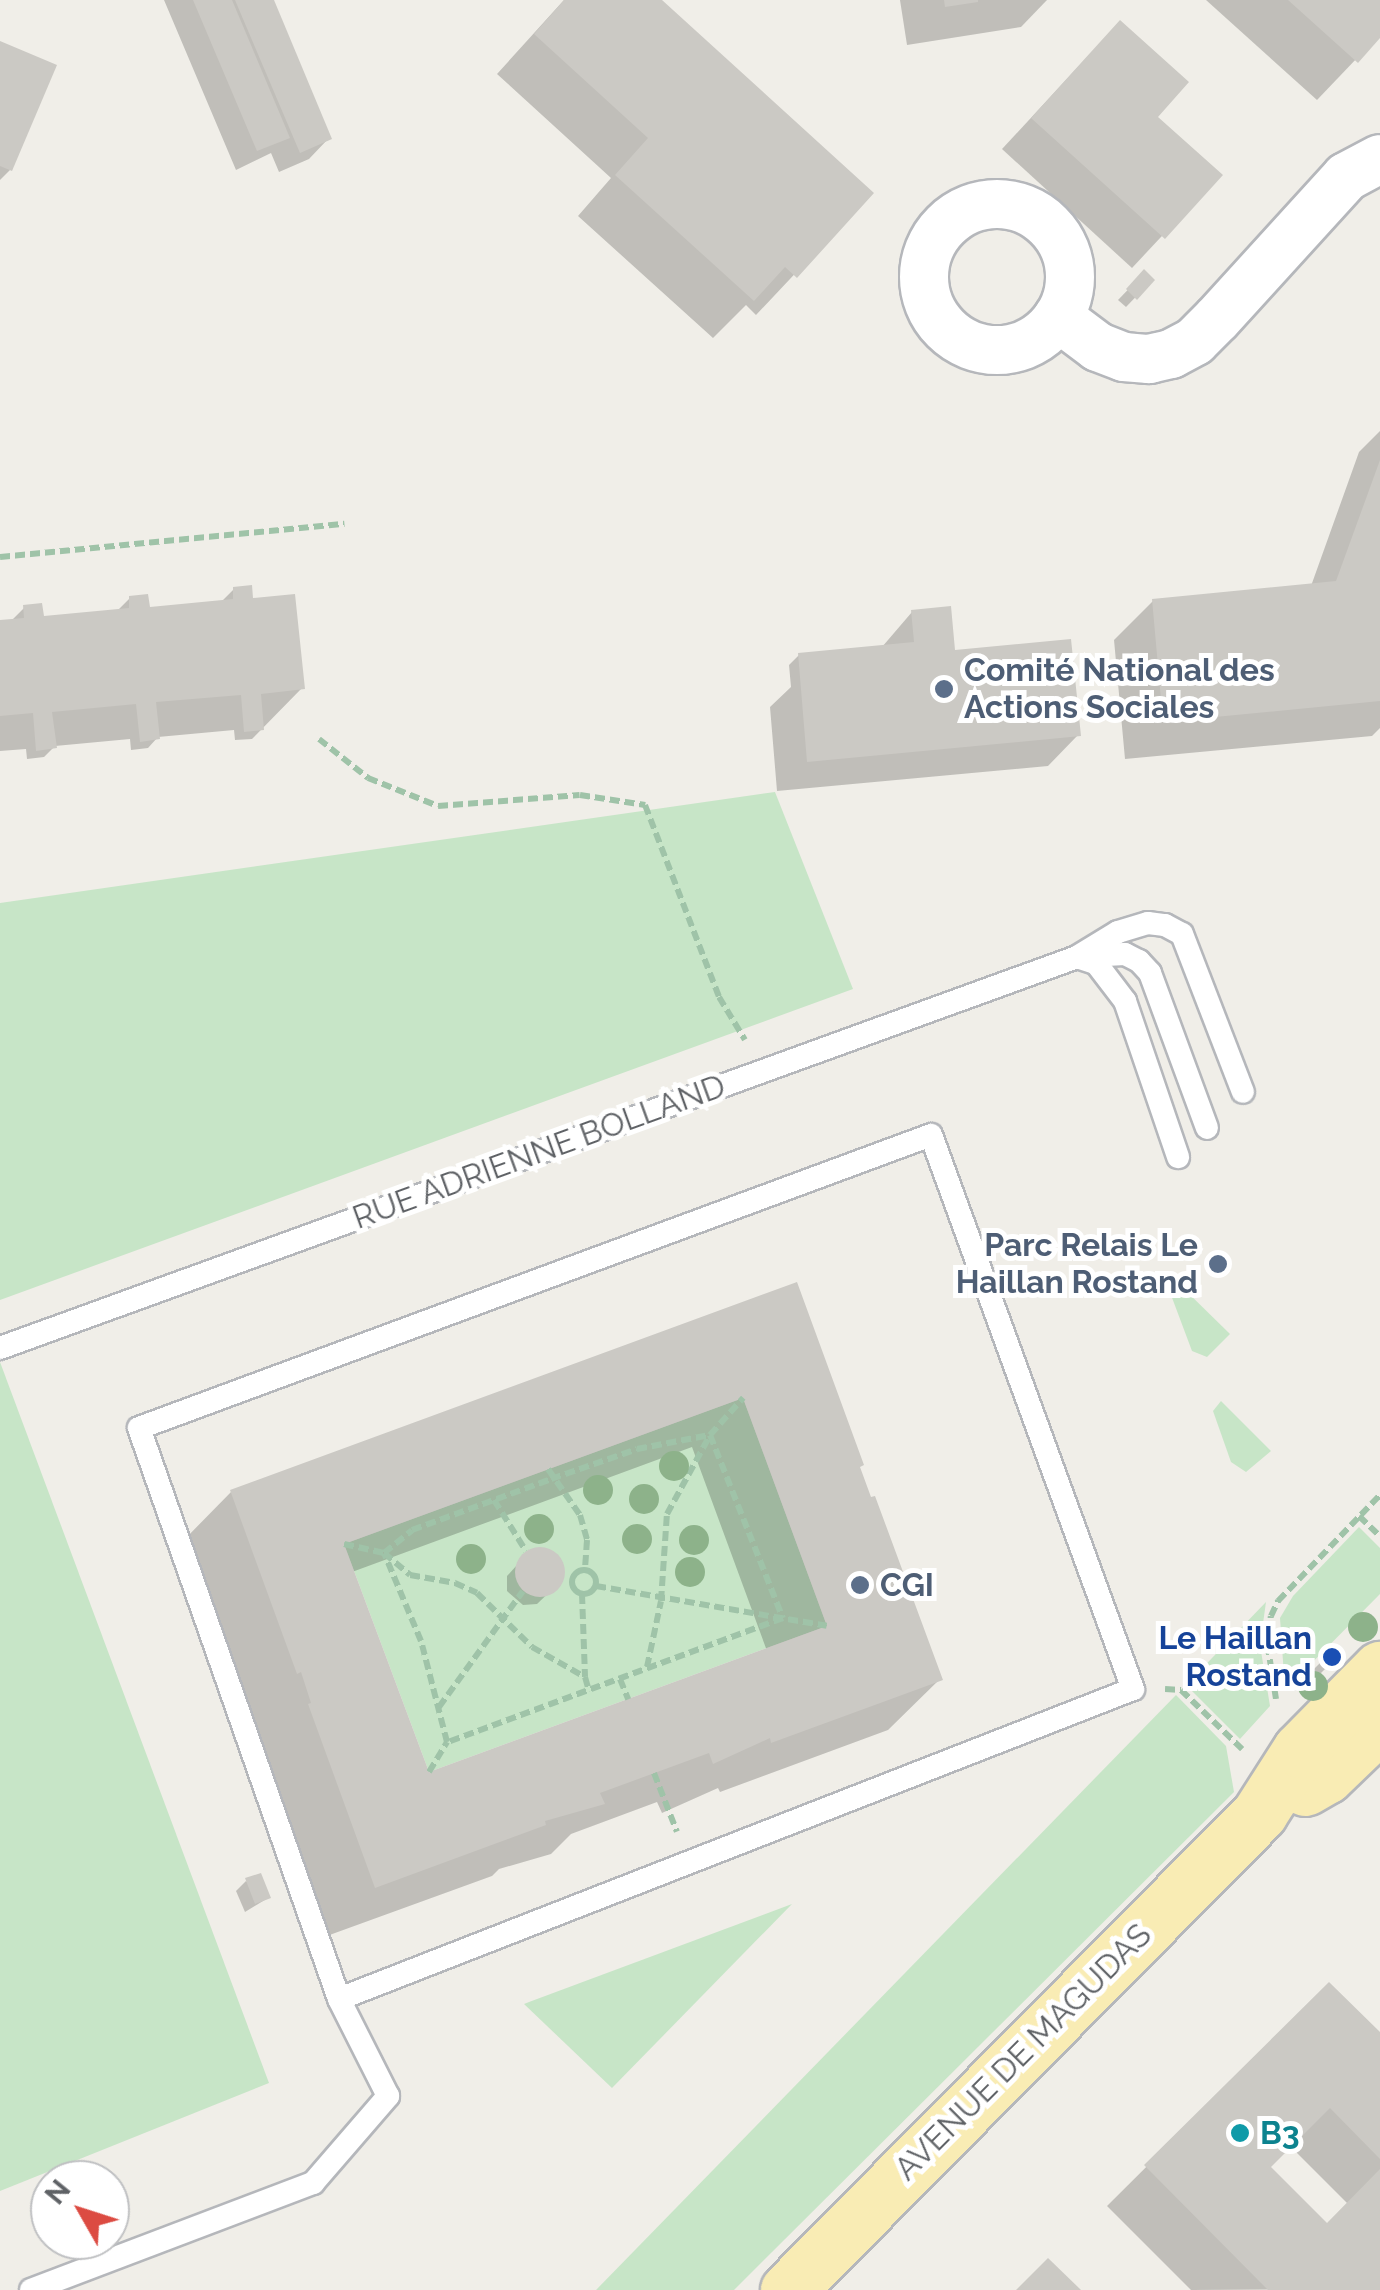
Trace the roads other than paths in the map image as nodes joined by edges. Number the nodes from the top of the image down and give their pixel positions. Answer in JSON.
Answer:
{"nodes":[{"id":1,"x":1380,"y":159,"type":"edge"},
{"id":2,"x":1058,"y":317,"type":"dead end"},
{"id":3,"x":1078,"y":957,"type":"junction"},
{"id":4,"x":1243,"y":1092,"type":"dead end"},
{"id":5,"x":1207,"y":1128,"type":"dead end"},
{"id":6,"x":1178,"y":1157,"type":"dead end"},
{"id":7,"x":0,"y":1348,"type":"edge"},
{"id":8,"x":1380,"y":1669,"type":"edge"},
{"id":9,"x":1380,"y":1724,"type":"edge"},
{"id":10,"x":1259,"y":1814,"type":"junction"},
{"id":11,"x":339,"y":1999,"type":"junction"},
{"id":12,"x":31,"y":2290,"type":"edge"},
{"id":13,"x":788,"y":2290,"type":"edge"}],
"edges":[{"from":1,"to":2,"type":"street"},
{"from":3,"to":4,"type":"lane"},
{"from":3,"to":5,"type":"lane"},
{"from":3,"to":6,"type":"lane"},
{"from":3,"to":7,"type":"lane","name":"RUE ADRIENNE BOLLAND"},
{"from":8,"to":10,"type":"main road","name":"AVENUE DE MAGUDAS"},
{"from":9,"to":10,"type":"main road","name":"AVENUE DE MAGUDAS"},
{"from":10,"to":13,"type":"main road","name":"AVENUE DE MAGUDAS"},
{"from":11,"to":11,"type":"lane"},
{"from":11,"to":12,"type":"lane"}]}
